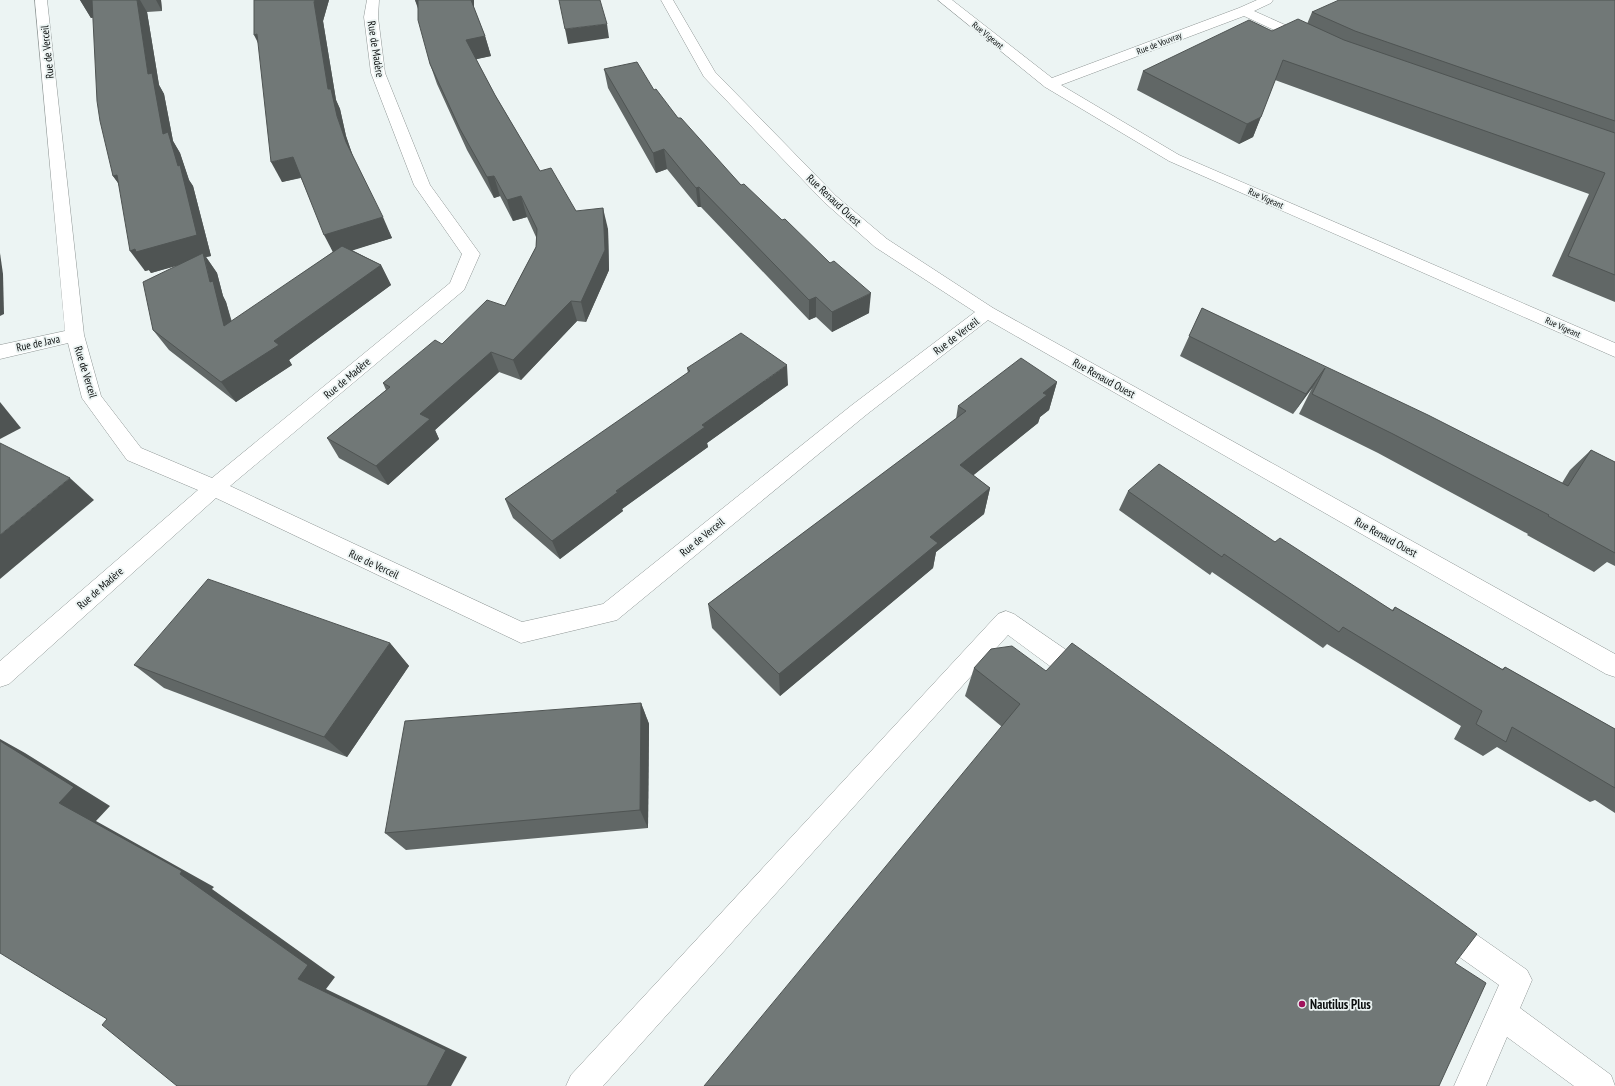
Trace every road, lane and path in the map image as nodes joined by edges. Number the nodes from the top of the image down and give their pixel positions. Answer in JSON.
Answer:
{"nodes":[{"id":1,"x":41,"y":0,"type":"edge"},
{"id":2,"x":373,"y":0,"type":"edge"},
{"id":3,"x":667,"y":0,"type":"edge"},
{"id":4,"x":944,"y":0,"type":"edge"},
{"id":5,"x":1267,"y":0,"type":"edge"},
{"id":6,"x":1244,"y":11,"type":"junction"},
{"id":7,"x":1319,"y":46,"type":"edge"},
{"id":8,"x":1050,"y":84,"type":"junction"},
{"id":9,"x":988,"y":312,"type":"junction"},
{"id":10,"x":75,"y":335,"type":"junction"},
{"id":11,"x":1615,"y":350,"type":"edge"},
{"id":12,"x":0,"y":352,"type":"edge"},
{"id":13,"x":214,"y":488,"type":"junction"},
{"id":14,"x":1615,"y":666,"type":"edge"},
{"id":15,"x":0,"y":676,"type":"edge"},
{"id":16,"x":1102,"y":689,"type":"edge"},
{"id":17,"x":1425,"y":916,"type":"edge"},
{"id":18,"x":1502,"y":1014,"type":"junction"},
{"id":19,"x":582,"y":1086,"type":"edge"},
{"id":20,"x":1470,"y":1086,"type":"edge"},
{"id":21,"x":1600,"y":1086,"type":"edge"}],
"edges":[{"from":1,"to":10,"type":"street","name":"Rue de Verceil"},
{"from":2,"to":13,"type":"street","name":"Rue de Madère"},
{"from":3,"to":9,"type":"street","name":"Rue Renaud Ouest"},
{"from":4,"to":8,"type":"street","name":"Rue Vigeant"},
{"from":5,"to":6,"type":"street","name":"Rue de Vouvray"},
{"from":6,"to":7,"type":"street"},
{"from":6,"to":8,"type":"street","name":"Rue de Vouvray"},
{"from":8,"to":11,"type":"street","name":"Rue Vigeant"},
{"from":9,"to":13,"type":"street","name":"Rue de Verceil"},
{"from":9,"to":14,"type":"street","name":"Rue Renaud Ouest"},
{"from":10,"to":12,"type":"street","name":"Rue de Java"},
{"from":10,"to":13,"type":"street","name":"Rue de Verceil"},
{"from":13,"to":15,"type":"street","name":"Rue de Madère"},
{"from":16,"to":19,"type":"street"},
{"from":17,"to":18,"type":"street"},
{"from":18,"to":20,"type":"street"},
{"from":18,"to":21,"type":"street"}]}
